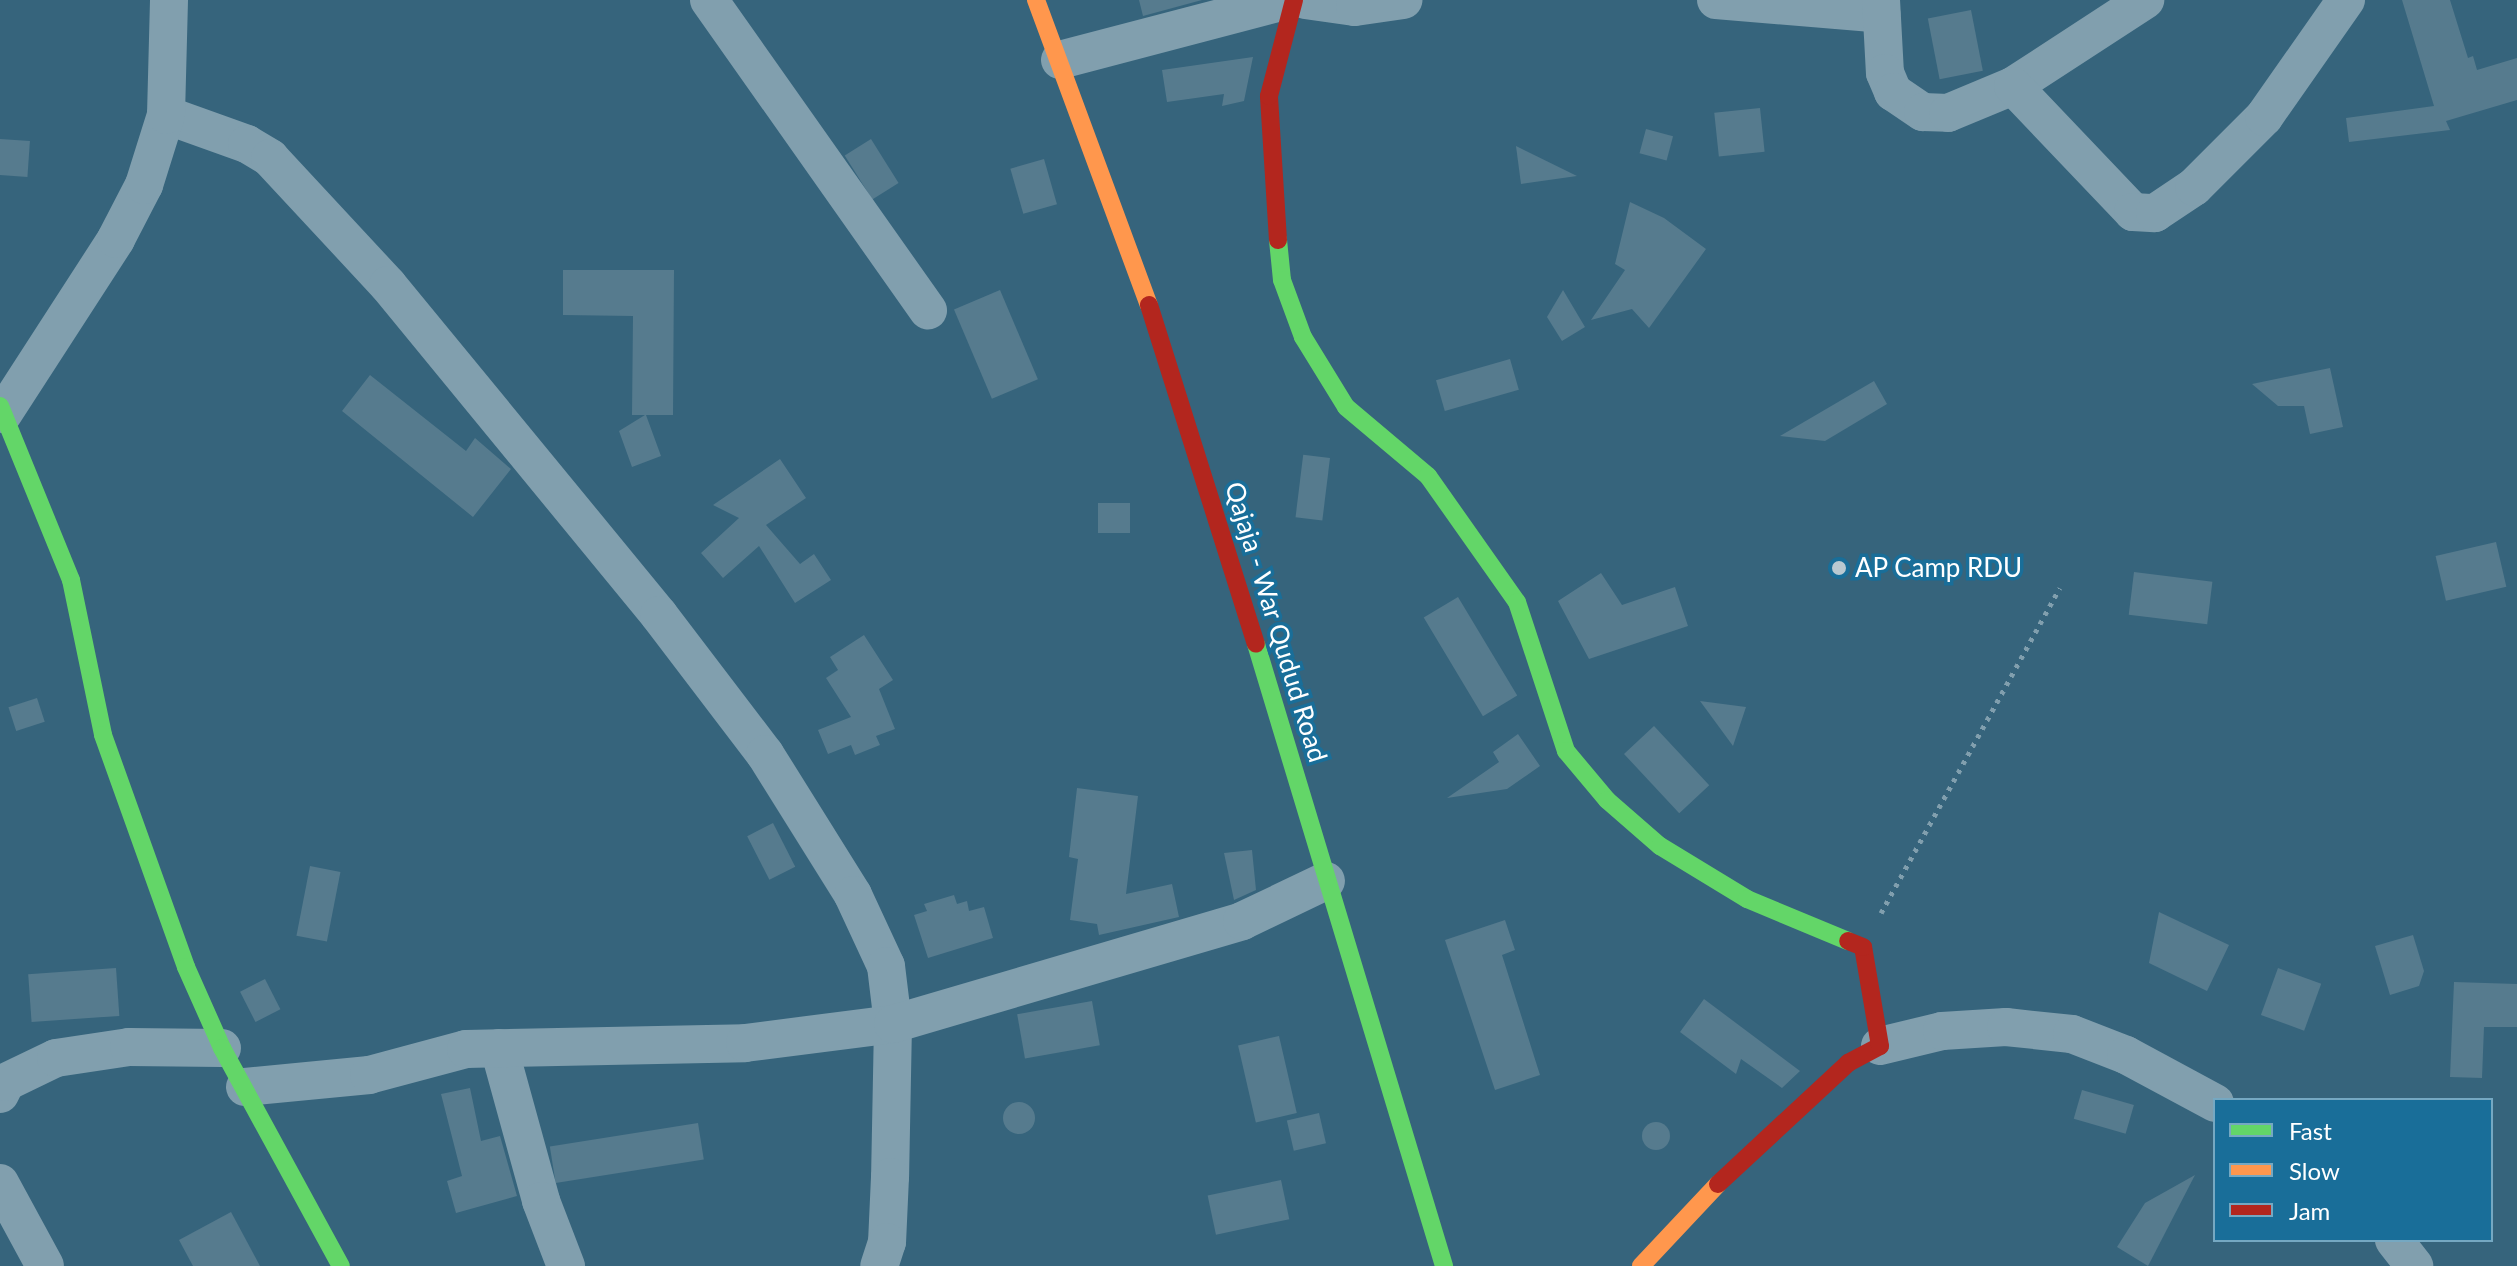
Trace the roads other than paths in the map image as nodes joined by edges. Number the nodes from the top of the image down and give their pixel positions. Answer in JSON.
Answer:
{"nodes":[{"id":1,"x":169,"y":0,"type":"edge"},
{"id":2,"x":709,"y":0,"type":"edge"},
{"id":3,"x":1036,"y":0,"type":"edge"},
{"id":4,"x":1292,"y":0,"type":"edge"},
{"id":5,"x":1305,"y":0,"type":"edge"},
{"id":6,"x":1403,"y":0,"type":"edge"},
{"id":7,"x":1716,"y":0,"type":"edge"},
{"id":8,"x":2145,"y":0,"type":"edge"},
{"id":9,"x":2346,"y":0,"type":"edge"},
{"id":10,"x":1881,"y":7,"type":"edge"},
{"id":11,"x":1060,"y":60,"type":"junction"},
{"id":12,"x":2013,"y":86,"type":"junction"},
{"id":13,"x":166,"y":115,"type":"junction"},
{"id":14,"x":928,"y":311,"type":"dead end"},
{"id":15,"x":1,"y":410,"type":"edge"},
{"id":16,"x":1326,"y":881,"type":"junction"},
{"id":17,"x":893,"y":1024,"type":"junction"},
{"id":18,"x":1880,"y":1046,"type":"junction"},
{"id":19,"x":222,"y":1048,"type":"junction"},
{"id":20,"x":499,"y":1048,"type":"junction"},
{"id":21,"x":245,"y":1087,"type":"junction"},
{"id":22,"x":0,"y":1094,"type":"edge"},
{"id":23,"x":2213,"y":1102,"type":"edge"},
{"id":24,"x":0,"y":1183,"type":"edge"},
{"id":25,"x":2396,"y":1242,"type":"edge"},
{"id":26,"x":45,"y":1266,"type":"edge"},
{"id":27,"x":341,"y":1266,"type":"edge"},
{"id":28,"x":566,"y":1266,"type":"edge"},
{"id":29,"x":879,"y":1266,"type":"edge"},
{"id":30,"x":1444,"y":1266,"type":"edge"},
{"id":31,"x":1641,"y":1266,"type":"edge"},
{"id":32,"x":2414,"y":1266,"type":"edge"}],
"edges":[{"from":1,"to":13,"type":"street"},
{"from":2,"to":14,"type":"street"},
{"from":3,"to":11,"type":"street","name":"Qajaja - War Qudud Road"},
{"from":4,"to":11,"type":"street"},
{"from":4,"to":18,"type":"street"},
{"from":5,"to":6,"type":"street"},
{"from":7,"to":10,"type":"street"},
{"from":8,"to":12,"type":"street"},
{"from":9,"to":12,"type":"street"},
{"from":10,"to":12,"type":"street"},
{"from":11,"to":16,"type":"street","name":"Qajaja - War Qudud Road"},
{"from":13,"to":15,"type":"street"},
{"from":13,"to":17,"type":"street"},
{"from":15,"to":19,"type":"street"},
{"from":16,"to":17,"type":"street"},
{"from":16,"to":30,"type":"street","name":"Qajaja - War Qudud Road"},
{"from":17,"to":20,"type":"street"},
{"from":17,"to":29,"type":"street"},
{"from":18,"to":23,"type":"street"},
{"from":18,"to":31,"type":"street"},
{"from":19,"to":21,"type":"street"},
{"from":19,"to":22,"type":"street"},
{"from":20,"to":21,"type":"street"},
{"from":20,"to":28,"type":"street"},
{"from":21,"to":27,"type":"street"},
{"from":24,"to":26,"type":"street"},
{"from":25,"to":32,"type":"street"}]}
